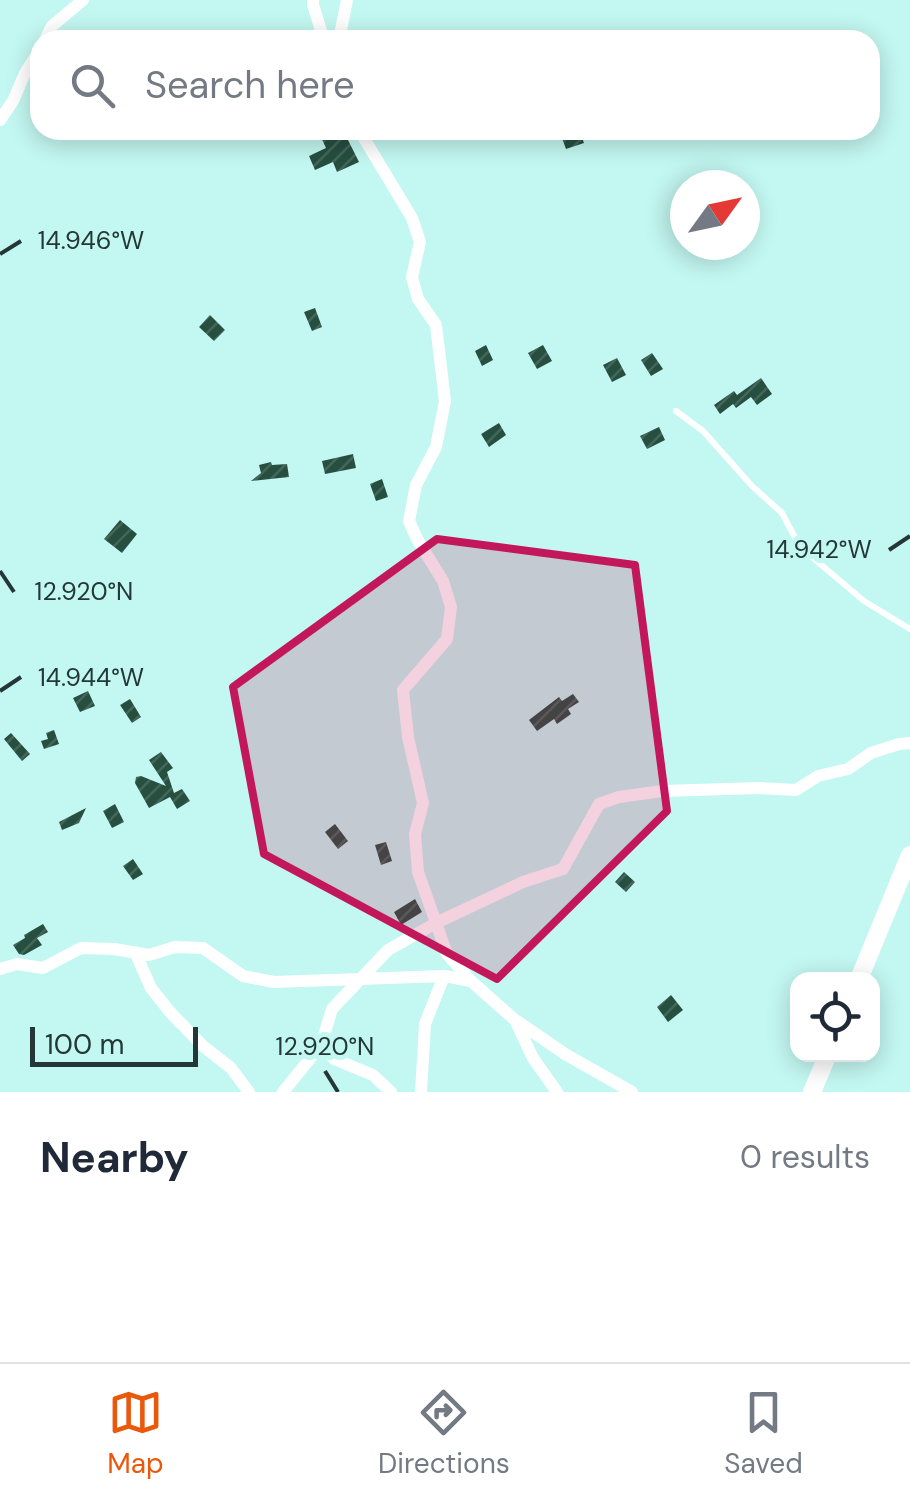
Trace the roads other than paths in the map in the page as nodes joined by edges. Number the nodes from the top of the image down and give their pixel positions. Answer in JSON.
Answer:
{"nodes":[{"id":1,"x":83,"y":0,"type":"edge"},
{"id":2,"x":313,"y":0,"type":"edge"},
{"id":3,"x":347,"y":0,"type":"edge"},
{"id":4,"x":50,"y":30,"type":"edge"},
{"id":5,"x":320,"y":30,"type":"edge"},
{"id":6,"x":341,"y":30,"type":"edge"},
{"id":7,"x":30,"y":64,"type":"edge"},
{"id":8,"x":0,"y":120,"type":"edge"},
{"id":9,"x":365,"y":140,"type":"edge"},
{"id":10,"x":676,"y":412,"type":"dead end"},
{"id":11,"x":910,"y":629,"type":"edge"},
{"id":12,"x":910,"y":743,"type":"edge"},
{"id":13,"x":910,"y":856,"type":"edge"},
{"id":14,"x":436,"y":923,"type":"junction"},
{"id":15,"x":136,"y":952,"type":"junction"},
{"id":16,"x":0,"y":969,"type":"edge"},
{"id":17,"x":862,"y":972,"type":"edge"},
{"id":18,"x":444,"y":976,"type":"junction"},
{"id":19,"x":359,"y":980,"type":"junction"},
{"id":20,"x":472,"y":981,"type":"junction"},
{"id":21,"x":515,"y":1020,"type":"junction"},
{"id":22,"x":322,"y":1045,"type":"junction"},
{"id":23,"x":825,"y":1062,"type":"edge"},
{"id":24,"x":249,"y":1092,"type":"edge"},
{"id":25,"x":282,"y":1092,"type":"edge"},
{"id":26,"x":391,"y":1092,"type":"edge"},
{"id":27,"x":421,"y":1092,"type":"edge"},
{"id":28,"x":557,"y":1092,"type":"edge"},
{"id":29,"x":632,"y":1092,"type":"edge"},
{"id":30,"x":812,"y":1092,"type":"edge"}],
"edges":[{"from":1,"to":4,"type":"street"},
{"from":2,"to":5,"type":"street"},
{"from":3,"to":6,"type":"street"},
{"from":7,"to":8,"type":"street"},
{"from":9,"to":14,"type":"street"},
{"from":10,"to":11,"type":"lane"},
{"from":12,"to":14,"type":"street"},
{"from":13,"to":17,"type":"main road"},
{"from":14,"to":19,"type":"street"},
{"from":14,"to":20,"type":"street"},
{"from":15,"to":16,"type":"street"},
{"from":15,"to":19,"type":"street"},
{"from":15,"to":24,"type":"street"},
{"from":18,"to":19,"type":"street"},
{"from":18,"to":20,"type":"street"},
{"from":18,"to":27,"type":"street"},
{"from":19,"to":22,"type":"street"},
{"from":20,"to":21,"type":"street"},
{"from":21,"to":28,"type":"street"},
{"from":21,"to":29,"type":"street"},
{"from":22,"to":25,"type":"street"},
{"from":22,"to":26,"type":"street"},
{"from":23,"to":30,"type":"main road"}]}
